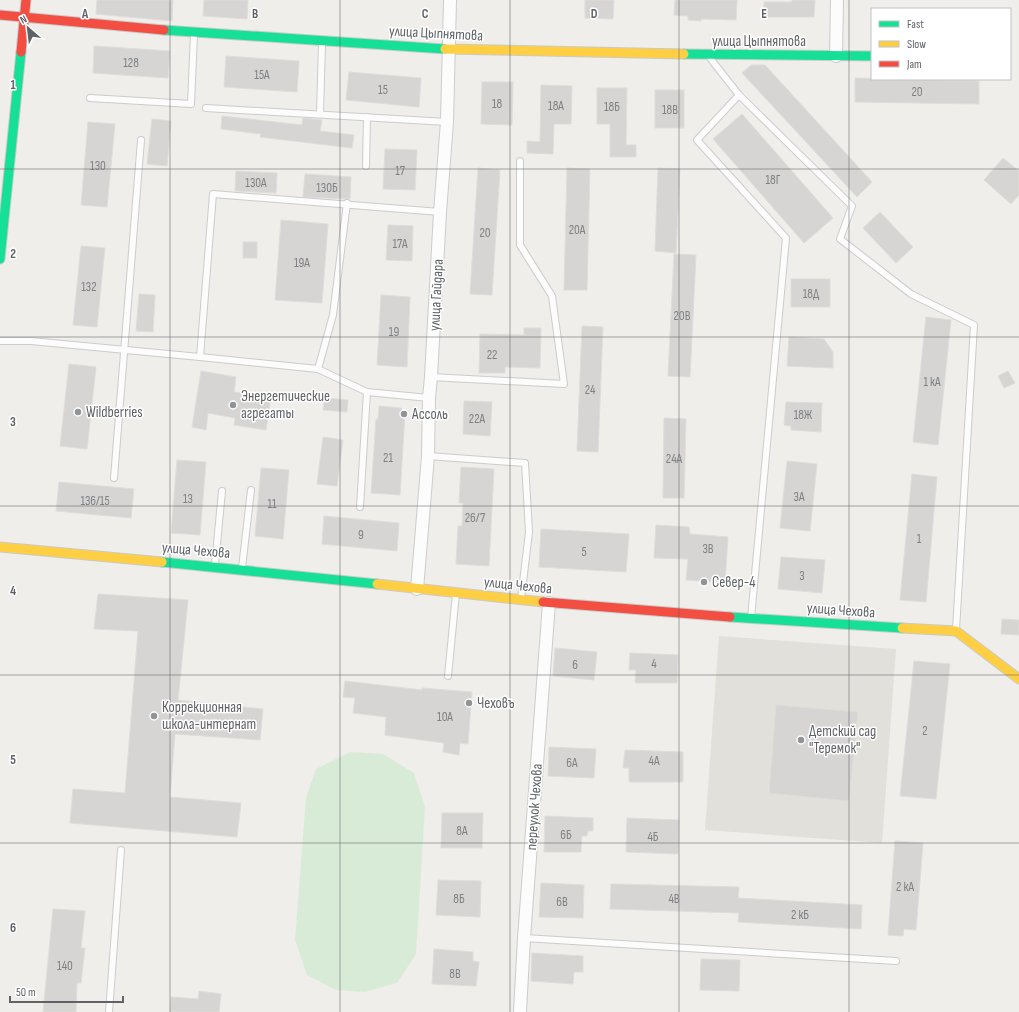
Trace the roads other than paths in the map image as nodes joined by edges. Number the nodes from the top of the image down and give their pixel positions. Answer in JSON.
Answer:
{"nodes":[{"id":1,"x":26,"y":0,"type":"edge"},
{"id":2,"x":450,"y":0,"type":"edge"},
{"id":3,"x":837,"y":0,"type":"edge"},
{"id":4,"x":0,"y":15,"type":"edge"},
{"id":5,"x":25,"y":18,"type":"junction"},
{"id":6,"x":194,"y":33,"type":"junction"},
{"id":7,"x":322,"y":41,"type":"junction"},
{"id":8,"x":449,"y":49,"type":"junction"},
{"id":9,"x":708,"y":55,"type":"junction"},
{"id":10,"x":836,"y":56,"type":"junction"},
{"id":11,"x":871,"y":56,"type":"edge"},
{"id":12,"x":739,"y":95,"type":"junction"},
{"id":13,"x":90,"y":98,"type":"dead end"},
{"id":14,"x":206,"y":108,"type":"dead end"},
{"id":15,"x":320,"y":114,"type":"junction"},
{"id":16,"x":366,"y":117,"type":"junction"},
{"id":17,"x":447,"y":122,"type":"junction"},
{"id":18,"x":141,"y":140,"type":"dead end"},
{"id":19,"x":520,"y":161,"type":"dead end"},
{"id":20,"x":366,"y":166,"type":"dead end"},
{"id":21,"x":347,"y":204,"type":"junction"},
{"id":22,"x":440,"y":212,"type":"junction"},
{"id":23,"x":0,"y":259,"type":"edge"},
{"id":24,"x":0,"y":341,"type":"edge"},
{"id":25,"x":124,"y":349,"type":"junction"},
{"id":26,"x":200,"y":357,"type":"junction"},
{"id":27,"x":318,"y":368,"type":"junction"},
{"id":28,"x":431,"y":377,"type":"junction"},
{"id":29,"x":367,"y":392,"type":"junction"},
{"id":30,"x":428,"y":398,"type":"junction"},
{"id":31,"x":428,"y":456,"type":"junction"},
{"id":32,"x":114,"y":478,"type":"dead end"},
{"id":33,"x":222,"y":490,"type":"dead end"},
{"id":34,"x":251,"y":490,"type":"dead end"},
{"id":35,"x":360,"y":507,"type":"dead end"},
{"id":36,"x":0,"y":547,"type":"edge"},
{"id":37,"x":215,"y":566,"type":"junction"},
{"id":38,"x":242,"y":569,"type":"junction"},
{"id":39,"x":417,"y":589,"type":"junction"},
{"id":40,"x":456,"y":593,"type":"junction"},
{"id":41,"x":521,"y":600,"type":"junction"},
{"id":42,"x":549,"y":603,"type":"junction"},
{"id":43,"x":751,"y":619,"type":"junction"},
{"id":44,"x":956,"y":631,"type":"junction"},
{"id":45,"x":448,"y":676,"type":"dead end"},
{"id":46,"x":1019,"y":679,"type":"edge"},
{"id":47,"x":121,"y":850,"type":"dead end"},
{"id":48,"x":524,"y":938,"type":"junction"},
{"id":49,"x":896,"y":961,"type":"dead end"},
{"id":50,"x":109,"y":1012,"type":"edge"},
{"id":51,"x":520,"y":1012,"type":"edge"}],
"edges":[{"from":1,"to":5,"type":"street"},
{"from":2,"to":8,"type":"street","name":"улица Гайдара"},
{"from":3,"to":10,"type":"street"},
{"from":4,"to":5,"type":"street","name":"улица Цыпнятова"},
{"from":5,"to":6,"type":"street","name":"улица Цыпнятова"},
{"from":5,"to":23,"type":"street"},
{"from":6,"to":7,"type":"street","name":"улица Цыпнятова"},
{"from":6,"to":13,"type":"lane"},
{"from":7,"to":8,"type":"street","name":"улица Цыпнятова"},
{"from":7,"to":15,"type":"lane"},
{"from":8,"to":9,"type":"street","name":"улица Цыпнятова"},
{"from":8,"to":17,"type":"street","name":"улица Гайдара"},
{"from":9,"to":10,"type":"street","name":"улица Цыпнятова"},
{"from":9,"to":12,"type":"lane"},
{"from":10,"to":11,"type":"street","name":"улица Цыпнятова"},
{"from":12,"to":43,"type":"lane"},
{"from":12,"to":44,"type":"lane"},
{"from":14,"to":15,"type":"lane"},
{"from":15,"to":16,"type":"lane"},
{"from":16,"to":17,"type":"lane"},
{"from":16,"to":20,"type":"lane"},
{"from":17,"to":22,"type":"street","name":"улица Гайдара"},
{"from":18,"to":25,"type":"lane"},
{"from":19,"to":28,"type":"lane"},
{"from":21,"to":22,"type":"lane"},
{"from":21,"to":26,"type":"lane"},
{"from":21,"to":27,"type":"lane"},
{"from":22,"to":28,"type":"street","name":"улица Гайдара"},
{"from":24,"to":25,"type":"lane"},
{"from":25,"to":26,"type":"lane"},
{"from":25,"to":32,"type":"lane"},
{"from":26,"to":27,"type":"lane"},
{"from":27,"to":29,"type":"lane"},
{"from":28,"to":30,"type":"street","name":"улица Гайдара"},
{"from":29,"to":30,"type":"lane"},
{"from":29,"to":35,"type":"lane"},
{"from":30,"to":31,"type":"street","name":"улица Гайдара"},
{"from":31,"to":39,"type":"street","name":"улица Гайдара"},
{"from":31,"to":41,"type":"lane"},
{"from":33,"to":37,"type":"lane"},
{"from":34,"to":38,"type":"lane"},
{"from":36,"to":37,"type":"street","name":"улица Чехова"},
{"from":37,"to":38,"type":"street","name":"улица Чехова"},
{"from":38,"to":39,"type":"street","name":"улица Чехова"},
{"from":39,"to":40,"type":"street","name":"улица Чехова"},
{"from":40,"to":41,"type":"street","name":"улица Чехова"},
{"from":40,"to":45,"type":"lane"},
{"from":41,"to":42,"type":"street","name":"улица Чехова"},
{"from":42,"to":43,"type":"street","name":"улица Чехова"},
{"from":42,"to":48,"type":"street","name":"переулок Чехова"},
{"from":43,"to":44,"type":"street","name":"улица Чехова"},
{"from":44,"to":46,"type":"street"},
{"from":47,"to":50,"type":"lane"},
{"from":48,"to":49,"type":"lane"},
{"from":48,"to":51,"type":"street","name":"переулок Чехова"}]}
